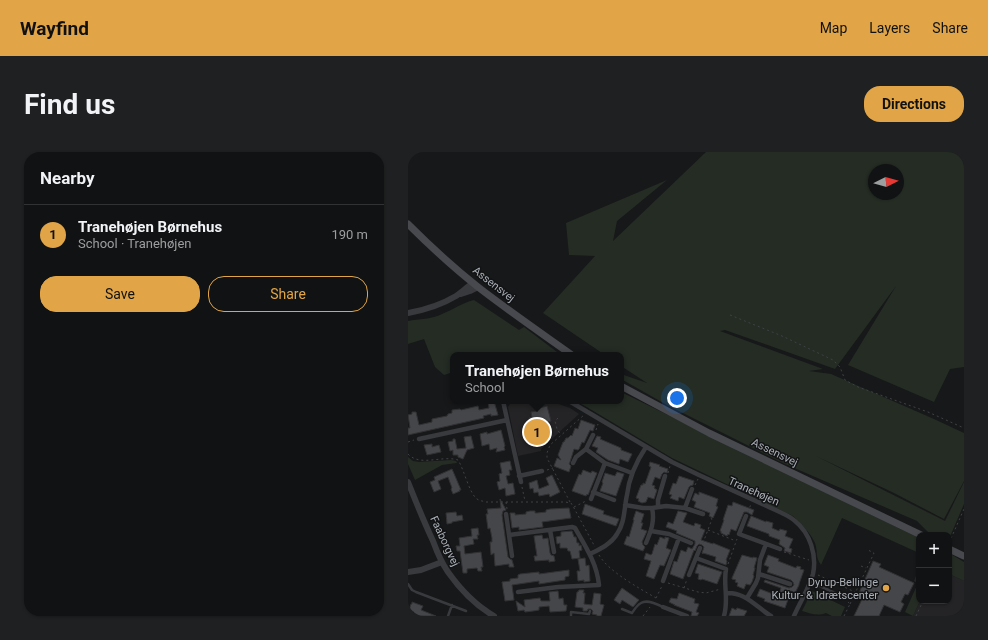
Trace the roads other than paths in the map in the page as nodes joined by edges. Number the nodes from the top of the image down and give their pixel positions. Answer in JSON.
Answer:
{"nodes":[{"id":1,"x":408,"y":224,"type":"edge"},
{"id":2,"x":476,"y":285,"type":"junction"},
{"id":3,"x":408,"y":313,"type":"edge"},
{"id":4,"x":568,"y":352,"type":"edge"},
{"id":5,"x":624,"y":388,"type":"edge"},
{"id":6,"x":504,"y":404,"type":"edge"},
{"id":7,"x":574,"y":404,"type":"edge"},
{"id":8,"x":507,"y":420,"type":"junction"},
{"id":9,"x":592,"y":434,"type":"road end"},
{"id":10,"x":418,"y":439,"type":"road end"},
{"id":11,"x":646,"y":447,"type":"junction"},
{"id":12,"x":586,"y":449,"type":"junction"},
{"id":13,"x":573,"y":463,"type":"dead end"},
{"id":14,"x":604,"y":463,"type":"junction"},
{"id":15,"x":542,"y":471,"type":"road end"},
{"id":16,"x":632,"y":473,"type":"junction"},
{"id":17,"x":519,"y":476,"type":"junction"},
{"id":18,"x":665,"y":476,"type":"road end"},
{"id":19,"x":408,"y":482,"type":"edge"},
{"id":20,"x":521,"y":482,"type":"road end"},
{"id":21,"x":692,"y":489,"type":"road end"},
{"id":22,"x":593,"y":492,"type":"junction"},
{"id":23,"x":591,"y":499,"type":"road end"},
{"id":24,"x":614,"y":500,"type":"dead end"},
{"id":25,"x":625,"y":505,"type":"junction"},
{"id":26,"x":658,"y":507,"type":"junction"},
{"id":27,"x":652,"y":508,"type":"junction"},
{"id":28,"x":685,"y":508,"type":"junction"},
{"id":29,"x":506,"y":514,"type":"road end"},
{"id":30,"x":703,"y":514,"type":"road end"},
{"id":31,"x":746,"y":516,"type":"road end"},
{"id":32,"x":550,"y":530,"type":"junction"},
{"id":33,"x":651,"y":531,"type":"junction"},
{"id":34,"x":916,"y":533,"type":"edge"},
{"id":35,"x":510,"y":535,"type":"junction"},
{"id":36,"x":679,"y":538,"type":"junction"},
{"id":37,"x":646,"y":543,"type":"dead end"},
{"id":38,"x":691,"y":543,"type":"dead end"},
{"id":39,"x":766,"y":544,"type":"junction"},
{"id":40,"x":700,"y":548,"type":"road end"},
{"id":41,"x":780,"y":549,"type":"road end"},
{"id":42,"x":952,"y":550,"type":"edge"},
{"id":43,"x":554,"y":552,"type":"dead end"},
{"id":44,"x":590,"y":554,"type":"junction"},
{"id":45,"x":512,"y":556,"type":"dead end"},
{"id":46,"x":964,"y":556,"type":"edge"},
{"id":47,"x":696,"y":558,"type":"junction"},
{"id":48,"x":442,"y":562,"type":"junction"},
{"id":49,"x":408,"y":572,"type":"edge"},
{"id":50,"x":759,"y":574,"type":"junction"},
{"id":51,"x":689,"y":575,"type":"road end"},
{"id":52,"x":663,"y":581,"type":"dead end"},
{"id":53,"x":810,"y":582,"type":"junction"},
{"id":54,"x":408,"y":584,"type":"edge"},
{"id":55,"x":790,"y":584,"type":"dead end"},
{"id":56,"x":726,"y":591,"type":"junction"},
{"id":57,"x":518,"y":592,"type":"dead end"},
{"id":58,"x":747,"y":598,"type":"junction"},
{"id":59,"x":846,"y":598,"type":"road end"},
{"id":60,"x":452,"y":605,"type":"junction"},
{"id":61,"x":663,"y":607,"type":"joint"},
{"id":62,"x":622,"y":608,"type":"dead end"},
{"id":63,"x":466,"y":611,"type":"dead end"},
{"id":64,"x":590,"y":611,"type":"dead end"},
{"id":65,"x":448,"y":616,"type":"edge"},
{"id":66,"x":494,"y":616,"type":"edge"},
{"id":67,"x":571,"y":616,"type":"edge"},
{"id":68,"x":687,"y":616,"type":"edge"},
{"id":69,"x":724,"y":616,"type":"edge"},
{"id":70,"x":771,"y":616,"type":"edge"},
{"id":71,"x":794,"y":616,"type":"edge"}],
"edges":[{"from":1,"to":2,"type":"main road","name":"Assensvej"},
{"from":2,"to":3,"type":"street"},
{"from":2,"to":4,"type":"main road","name":"Assensvej"},
{"from":5,"to":34,"type":"main road","name":"Assensvej"},
{"from":6,"to":8,"type":"street"},
{"from":7,"to":11,"type":"street","name":"Tranehøjen"},
{"from":8,"to":10,"type":"street"},
{"from":8,"to":17,"type":"street"},
{"from":9,"to":12,"type":"street"},
{"from":11,"to":16,"type":"street"},
{"from":11,"to":53,"type":"street","name":"Tranehøjen"},
{"from":12,"to":13,"type":"street"},
{"from":12,"to":14,"type":"street"},
{"from":14,"to":16,"type":"street"},
{"from":14,"to":22,"type":"street"},
{"from":15,"to":17,"type":"street"},
{"from":16,"to":25,"type":"street"},
{"from":17,"to":20,"type":"street"},
{"from":18,"to":26,"type":"street"},
{"from":19,"to":48,"type":"street","name":"Faaborgvej"},
{"from":21,"to":28,"type":"street"},
{"from":22,"to":23,"type":"street"},
{"from":22,"to":24,"type":"street"},
{"from":25,"to":27,"type":"street"},
{"from":25,"to":44,"type":"street"},
{"from":26,"to":27,"type":"street"},
{"from":26,"to":28,"type":"street"},
{"from":27,"to":33,"type":"street"},
{"from":28,"to":30,"type":"street"},
{"from":29,"to":35,"type":"street"},
{"from":31,"to":39,"type":"street"},
{"from":32,"to":35,"type":"street"},
{"from":32,"to":43,"type":"street"},
{"from":32,"to":44,"type":"street"},
{"from":33,"to":36,"type":"street"},
{"from":33,"to":37,"type":"street"},
{"from":35,"to":45,"type":"street"},
{"from":36,"to":38,"type":"street"},
{"from":36,"to":52,"type":"street"},
{"from":39,"to":41,"type":"street"},
{"from":39,"to":50,"type":"street"},
{"from":40,"to":47,"type":"street"},
{"from":42,"to":46,"type":"main road"},
{"from":44,"to":57,"type":"street"},
{"from":47,"to":51,"type":"street"},
{"from":47,"to":56,"type":"street"},
{"from":48,"to":49,"type":"street"},
{"from":48,"to":66,"type":"street","name":"Faaborgvej"},
{"from":50,"to":55,"type":"street"},
{"from":50,"to":58,"type":"street"},
{"from":53,"to":59,"type":"lane"},
{"from":53,"to":71,"type":"street","name":"Tranehøjen"},
{"from":54,"to":60,"type":"lane"},
{"from":56,"to":58,"type":"street"},
{"from":56,"to":69,"type":"street"},
{"from":58,"to":70,"type":"street"},
{"from":60,"to":63,"type":"lane"},
{"from":60,"to":65,"type":"lane"},
{"from":61,"to":62,"type":"lane"},
{"from":61,"to":68,"type":"street"},
{"from":64,"to":67,"type":"lane"}]}
